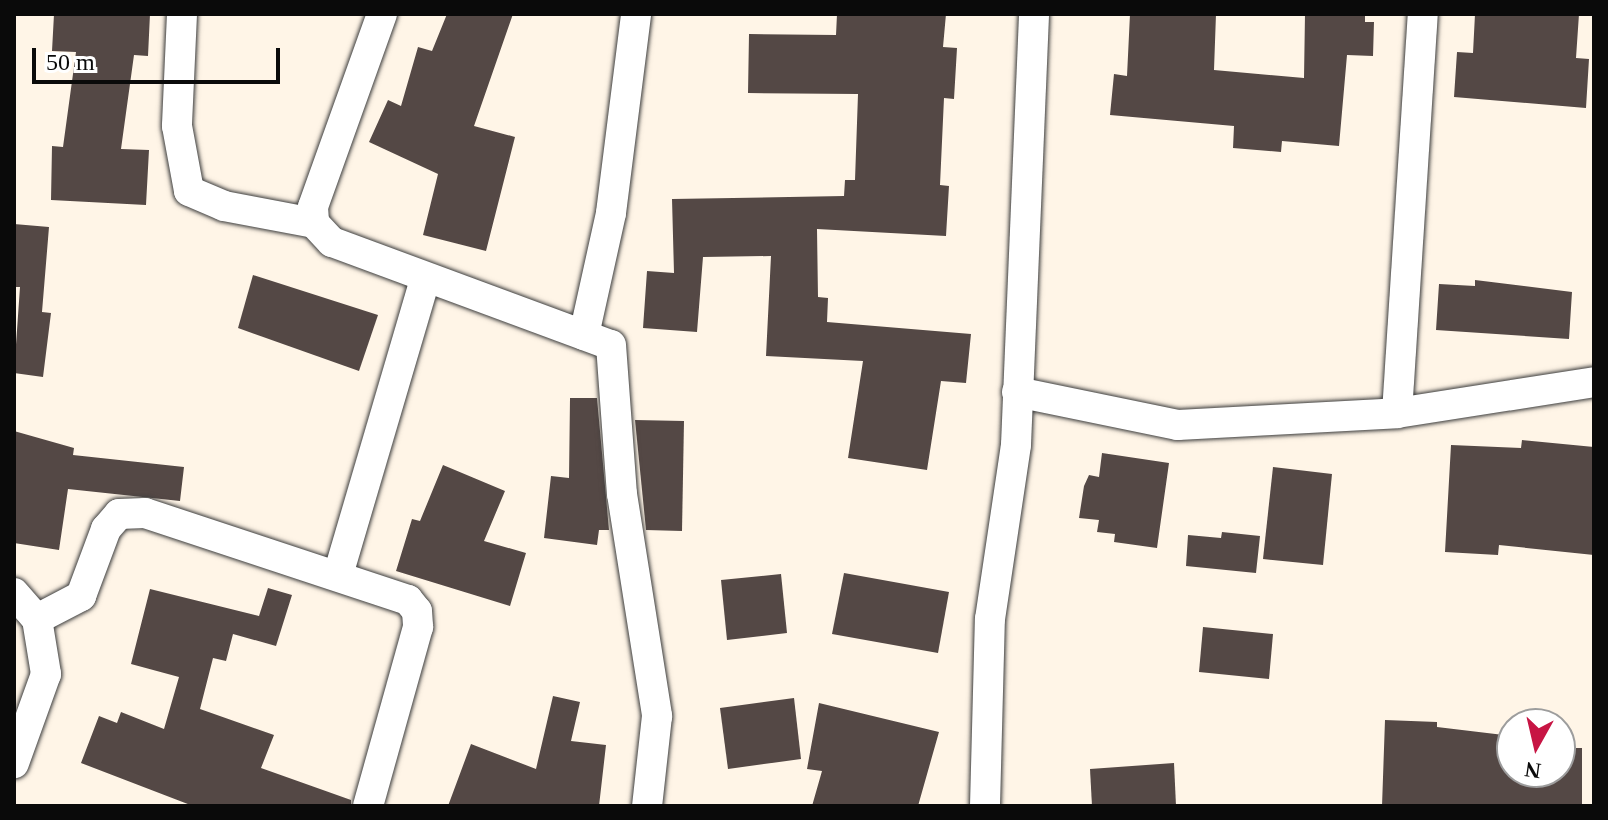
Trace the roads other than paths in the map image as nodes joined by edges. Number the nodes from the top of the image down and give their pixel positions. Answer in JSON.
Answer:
{"nodes":[{"id":1,"x":182,"y":14,"type":"edge"},
{"id":2,"x":382,"y":14,"type":"edge"},
{"id":3,"x":636,"y":14,"type":"edge"},
{"id":4,"x":1034,"y":14,"type":"edge"},
{"id":5,"x":1423,"y":14,"type":"edge"},
{"id":6,"x":314,"y":223,"type":"junction"},
{"id":7,"x":425,"y":279,"type":"junction"},
{"id":8,"x":584,"y":335,"type":"junction"},
{"id":9,"x":1594,"y":382,"type":"edge"},
{"id":10,"x":1017,"y":392,"type":"junction"},
{"id":11,"x":1397,"y":413,"type":"junction"},
{"id":12,"x":338,"y":575,"type":"junction"},
{"id":13,"x":14,"y":593,"type":"edge"},
{"id":14,"x":37,"y":619,"type":"junction"},
{"id":15,"x":14,"y":763,"type":"edge"},
{"id":16,"x":368,"y":806,"type":"edge"},
{"id":17,"x":647,"y":806,"type":"edge"},
{"id":18,"x":985,"y":806,"type":"edge"}],
"edges":[{"from":1,"to":6,"type":"street"},
{"from":2,"to":6,"type":"street"},
{"from":3,"to":8,"type":"street"},
{"from":4,"to":10,"type":"street"},
{"from":5,"to":11,"type":"street"},
{"from":6,"to":7,"type":"street"},
{"from":7,"to":8,"type":"street"},
{"from":7,"to":12,"type":"street"},
{"from":8,"to":17,"type":"street"},
{"from":9,"to":11,"type":"street"},
{"from":10,"to":11,"type":"street"},
{"from":10,"to":18,"type":"street"},
{"from":12,"to":14,"type":"street"},
{"from":12,"to":16,"type":"street"},
{"from":13,"to":14,"type":"street"},
{"from":14,"to":15,"type":"street"}]}
